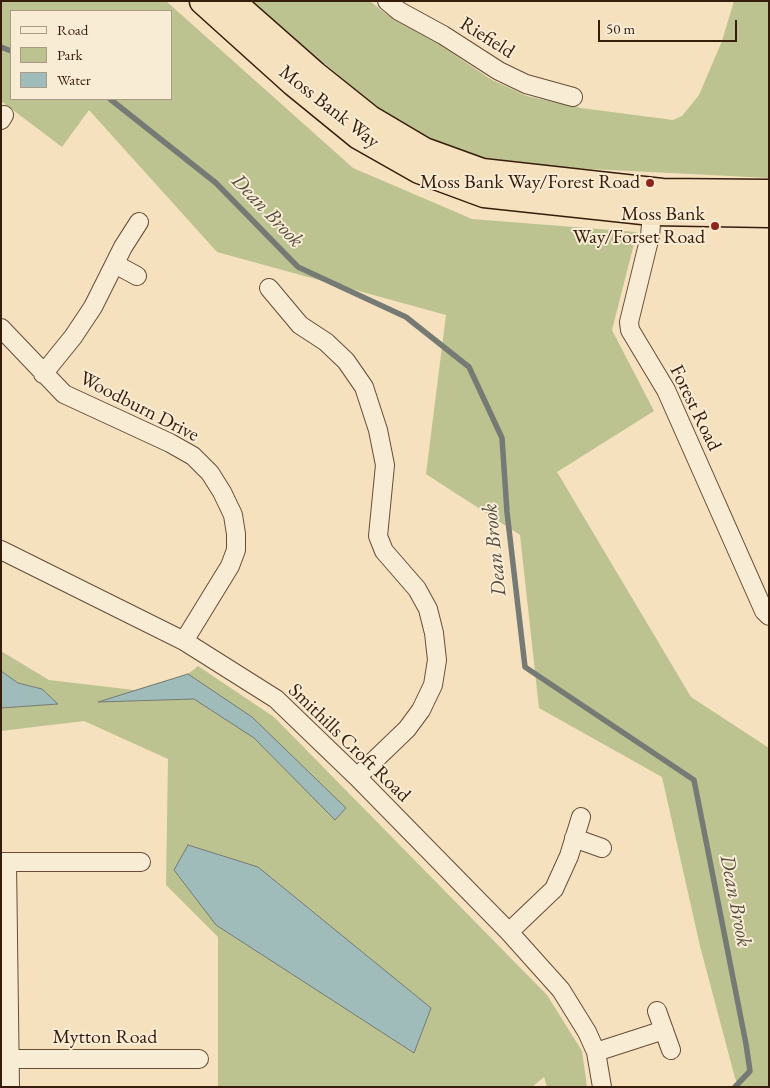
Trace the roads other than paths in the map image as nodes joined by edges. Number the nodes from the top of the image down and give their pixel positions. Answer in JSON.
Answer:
{"nodes":[{"id":1,"x":203,"y":1,"type":"edge"},
{"id":2,"x":231,"y":1,"type":"edge"},
{"id":3,"x":387,"y":1,"type":"edge"},
{"id":4,"x":573,"y":96,"type":"dead end"},
{"id":5,"x":769,"y":193,"type":"edge"},
{"id":6,"x":652,"y":212,"type":"junction"},
{"id":7,"x":769,"y":214,"type":"edge"},
{"id":8,"x":138,"y":222,"type":"dead end"},
{"id":9,"x":115,"y":264,"type":"junction"},
{"id":10,"x":137,"y":276,"type":"dead end"},
{"id":11,"x":277,"y":292,"type":"dead end"},
{"id":12,"x":1,"y":328,"type":"edge"},
{"id":13,"x":44,"y":374,"type":"junction"},
{"id":14,"x":1,"y":550,"type":"edge"},
{"id":15,"x":769,"y":616,"type":"edge"},
{"id":16,"x":184,"y":641,"type":"junction"},
{"id":17,"x":356,"y":777,"type":"junction"},
{"id":18,"x":581,"y":817,"type":"dead end"},
{"id":19,"x":574,"y":838,"type":"junction"},
{"id":20,"x":602,"y":848,"type":"dead end"},
{"id":21,"x":4,"y":862,"type":"edge"},
{"id":22,"x":141,"y":862,"type":"dead end"},
{"id":23,"x":509,"y":932,"type":"junction"},
{"id":24,"x":657,"y":1011,"type":"dead end"},
{"id":25,"x":664,"y":1030,"type":"junction"},
{"id":26,"x":671,"y":1050,"type":"dead end"},
{"id":27,"x":596,"y":1052,"type":"junction"},
{"id":28,"x":10,"y":1059,"type":"junction"},
{"id":29,"x":199,"y":1059,"type":"dead end"},
{"id":30,"x":10,"y":1087,"type":"edge"},
{"id":31,"x":602,"y":1087,"type":"edge"}],
"edges":[{"from":1,"to":6,"type":"highway","name":"Moss Bank Way"},
{"from":2,"to":5,"type":"highway","name":"Moss Bank Way"},
{"from":3,"to":4,"type":"street","name":"Riefield"},
{"from":6,"to":7,"type":"highway","name":"Moss Bank Way"},
{"from":6,"to":15,"type":"street","name":"Forest Road"},
{"from":8,"to":9,"type":"street"},
{"from":9,"to":10,"type":"street"},
{"from":9,"to":13,"type":"street"},
{"from":11,"to":17,"type":"street"},
{"from":12,"to":13,"type":"street","name":"Woodburn Drive"},
{"from":13,"to":16,"type":"street","name":"Woodburn Drive"},
{"from":14,"to":16,"type":"street","name":"Smithills Croft Road"},
{"from":16,"to":17,"type":"street","name":"Smithills Croft Road"},
{"from":17,"to":23,"type":"street","name":"Smithills Croft Road"},
{"from":18,"to":19,"type":"street"},
{"from":19,"to":20,"type":"street"},
{"from":19,"to":23,"type":"street"},
{"from":21,"to":22,"type":"street"},
{"from":21,"to":28,"type":"street"},
{"from":23,"to":27,"type":"street","name":"Smithills Croft Road"},
{"from":24,"to":25,"type":"street"},
{"from":25,"to":26,"type":"street"},
{"from":25,"to":27,"type":"street"},
{"from":27,"to":31,"type":"street","name":"Smithills Croft Road"},
{"from":28,"to":29,"type":"street","name":"Mytton Road"},
{"from":28,"to":30,"type":"street"}]}
